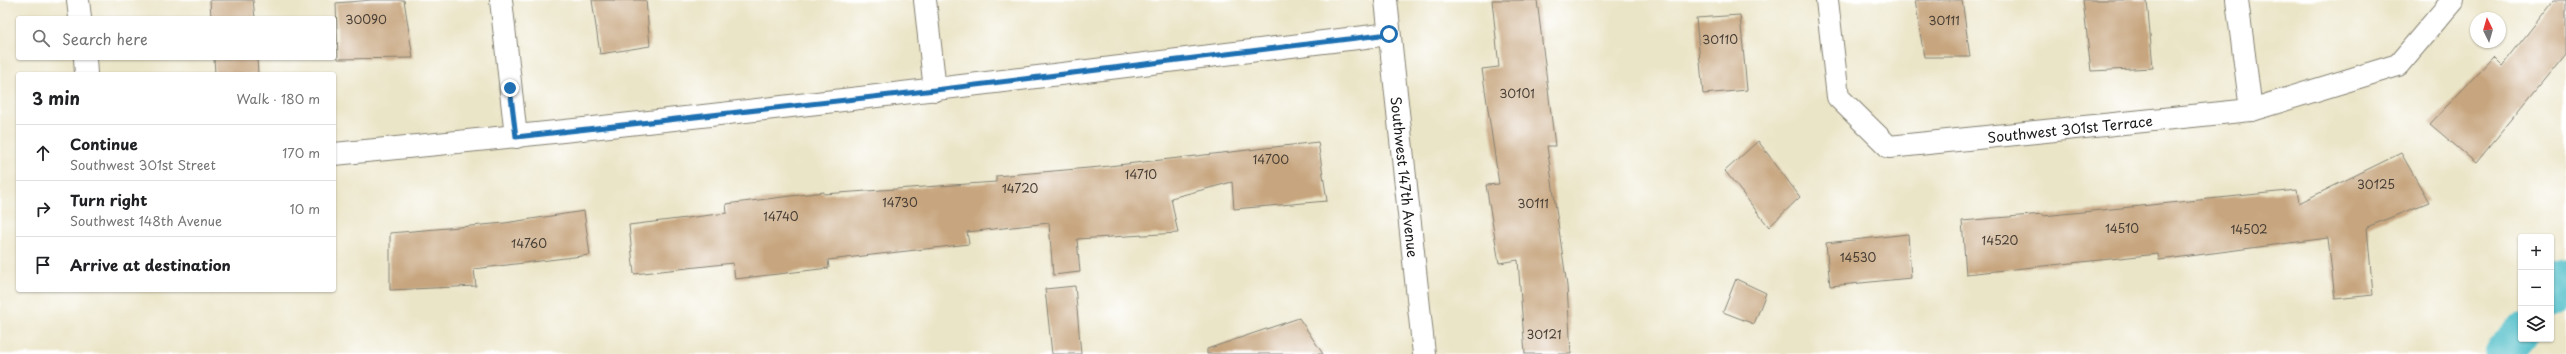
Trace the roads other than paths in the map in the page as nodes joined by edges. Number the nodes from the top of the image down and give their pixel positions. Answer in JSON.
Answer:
{"nodes":[{"id":1,"x":78,"y":0,"type":"edge"},
{"id":2,"x":501,"y":0,"type":"edge"},
{"id":3,"x":925,"y":0,"type":"edge"},
{"id":4,"x":1386,"y":0,"type":"edge"},
{"id":5,"x":1827,"y":0,"type":"edge"},
{"id":6,"x":2237,"y":0,"type":"edge"},
{"id":7,"x":2453,"y":0,"type":"edge"},
{"id":8,"x":80,"y":16,"type":"edge"},
{"id":9,"x":1389,"y":34,"type":"junction"},
{"id":10,"x":85,"y":60,"type":"edge"},
{"id":11,"x":86,"y":72,"type":"edge"},
{"id":12,"x":935,"y":90,"type":"junction"},
{"id":13,"x":2251,"y":110,"type":"junction"},
{"id":14,"x":516,"y":137,"type":"junction"},
{"id":15,"x":336,"y":154,"type":"edge"},
{"id":16,"x":1424,"y":354,"type":"edge"}],
"edges":[{"from":1,"to":8,"type":"street"},
{"from":2,"to":14,"type":"street"},
{"from":3,"to":12,"type":"street"},
{"from":4,"to":9,"type":"street","name":"Southwest 147th Avenue"},
{"from":5,"to":13,"type":"street","name":"Southwest 301st Terrace"},
{"from":6,"to":13,"type":"street"},
{"from":7,"to":13,"type":"street","name":"Southwest 301st Terrace"},
{"from":9,"to":12,"type":"street"},
{"from":9,"to":16,"type":"street","name":"Southwest 147th Avenue"},
{"from":10,"to":11,"type":"street"},
{"from":12,"to":14,"type":"street"},
{"from":14,"to":15,"type":"street"}]}
